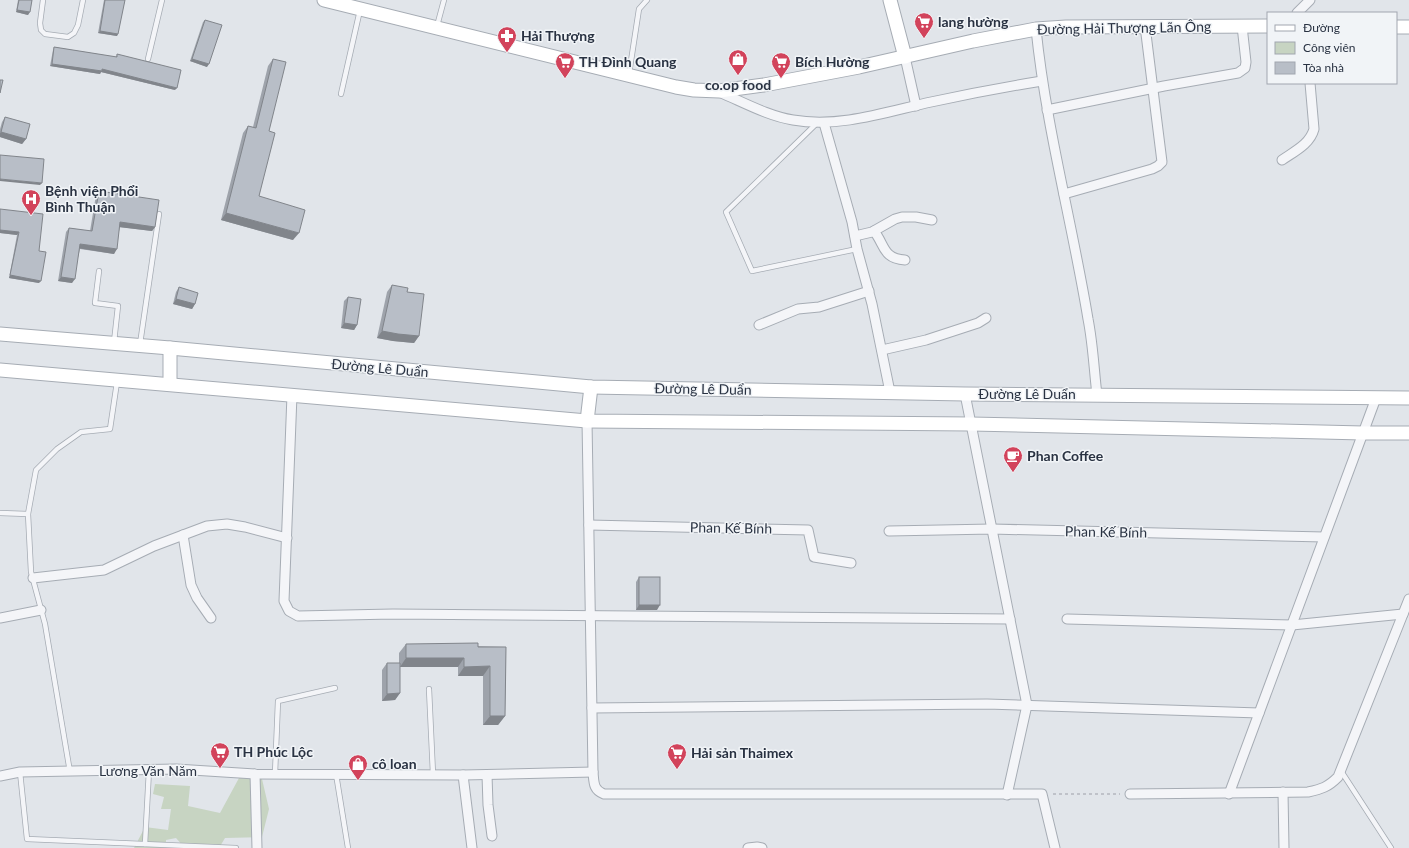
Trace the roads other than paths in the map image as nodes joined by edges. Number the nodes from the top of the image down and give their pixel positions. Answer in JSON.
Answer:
{"nodes":[{"id":1,"x":43,"y":0,"type":"edge"},
{"id":2,"x":83,"y":0,"type":"edge"},
{"id":3,"x":162,"y":0,"type":"edge"},
{"id":4,"x":324,"y":0,"type":"edge"},
{"id":5,"x":444,"y":0,"type":"edge"},
{"id":6,"x":647,"y":0,"type":"edge"},
{"id":7,"x":890,"y":0,"type":"edge"},
{"id":8,"x":1310,"y":0,"type":"edge"},
{"id":9,"x":360,"y":9,"type":"junction"},
{"id":10,"x":1298,"y":12,"type":"edge"},
{"id":11,"x":1145,"y":26,"type":"junction"},
{"id":12,"x":1242,"y":26,"type":"junction"},
{"id":13,"x":1267,"y":26,"type":"edge"},
{"id":14,"x":1397,"y":27,"type":"edge"},
{"id":15,"x":1409,"y":27,"type":"edge"},
{"id":16,"x":436,"y":28,"type":"junction"},
{"id":17,"x":1036,"y":29,"type":"junction"},
{"id":18,"x":905,"y":56,"type":"junction"},
{"id":19,"x":148,"y":59,"type":"dead end"},
{"id":20,"x":629,"y":76,"type":"junction"},
{"id":21,"x":1042,"y":81,"type":"junction"},
{"id":22,"x":1310,"y":84,"type":"edge"},
{"id":23,"x":1152,"y":88,"type":"junction"},
{"id":24,"x":718,"y":91,"type":"junction"},
{"id":25,"x":341,"y":94,"type":"dead end"},
{"id":26,"x":916,"y":106,"type":"junction"},
{"id":27,"x":1047,"y":110,"type":"junction"},
{"id":28,"x":820,"y":123,"type":"junction"},
{"id":29,"x":1282,"y":160,"type":"dead end"},
{"id":30,"x":1064,"y":194,"type":"junction"},
{"id":31,"x":159,"y":214,"type":"edge"},
{"id":32,"x":932,"y":220,"type":"dead end"},
{"id":33,"x":874,"y":231,"type":"junction"},
{"id":34,"x":855,"y":236,"type":"junction"},
{"id":35,"x":857,"y":249,"type":"junction"},
{"id":36,"x":905,"y":260,"type":"dead end"},
{"id":37,"x":99,"y":271,"type":"dead end"},
{"id":38,"x":869,"y":291,"type":"junction"},
{"id":39,"x":986,"y":318,"type":"dead end"},
{"id":40,"x":760,"y":325,"type":"dead end"},
{"id":41,"x":0,"y":334,"type":"edge"},
{"id":42,"x":114,"y":343,"type":"junction"},
{"id":43,"x":140,"y":346,"type":"junction"},
{"id":44,"x":170,"y":348,"type":"junction"},
{"id":45,"x":882,"y":350,"type":"junction"},
{"id":46,"x":0,"y":370,"type":"edge"},
{"id":47,"x":117,"y":380,"type":"junction"},
{"id":48,"x":170,"y":384,"type":"junction"},
{"id":49,"x":590,"y":387,"type":"junction"},
{"id":50,"x":890,"y":392,"type":"junction"},
{"id":51,"x":965,"y":394,"type":"junction"},
{"id":52,"x":292,"y":395,"type":"junction"},
{"id":53,"x":1097,"y":395,"type":"junction"},
{"id":54,"x":1376,"y":398,"type":"junction"},
{"id":55,"x":1409,"y":398,"type":"edge"},
{"id":56,"x":587,"y":421,"type":"junction"},
{"id":57,"x":971,"y":424,"type":"junction"},
{"id":58,"x":1409,"y":432,"type":"edge"},
{"id":59,"x":1363,"y":433,"type":"junction"},
{"id":60,"x":0,"y":513,"type":"edge"},
{"id":61,"x":28,"y":514,"type":"junction"},
{"id":62,"x":589,"y":525,"type":"junction"},
{"id":63,"x":992,"y":529,"type":"junction"},
{"id":64,"x":889,"y":531,"type":"dead end"},
{"id":65,"x":183,"y":535,"type":"junction"},
{"id":66,"x":1324,"y":537,"type":"junction"},
{"id":67,"x":287,"y":538,"type":"junction"},
{"id":68,"x":851,"y":563,"type":"dead end"},
{"id":69,"x":33,"y":578,"type":"junction"},
{"id":70,"x":1409,"y":599,"type":"edge"},
{"id":71,"x":41,"y":610,"type":"junction"},
{"id":72,"x":1403,"y":614,"type":"junction"},
{"id":73,"x":590,"y":616,"type":"junction"},
{"id":74,"x":0,"y":618,"type":"edge"},
{"id":75,"x":211,"y":618,"type":"dead end"},
{"id":76,"x":1010,"y":619,"type":"junction"},
{"id":77,"x":1067,"y":619,"type":"dead end"},
{"id":78,"x":1292,"y":625,"type":"junction"},
{"id":79,"x":335,"y":688,"type":"dead end"},
{"id":80,"x":429,"y":689,"type":"dead end"},
{"id":81,"x":1027,"y":705,"type":"junction"},
{"id":82,"x":592,"y":708,"type":"junction"},
{"id":83,"x":1260,"y":713,"type":"junction"},
{"id":84,"x":149,"y":770,"type":"junction"},
{"id":85,"x":1340,"y":770,"type":"junction"},
{"id":86,"x":20,"y":772,"type":"junction"},
{"id":87,"x":70,"y":772,"type":"junction"},
{"id":88,"x":593,"y":772,"type":"junction"},
{"id":89,"x":255,"y":774,"type":"junction"},
{"id":90,"x":275,"y":774,"type":"junction"},
{"id":91,"x":336,"y":774,"type":"junction"},
{"id":92,"x":433,"y":774,"type":"junction"},
{"id":93,"x":463,"y":775,"type":"junction"},
{"id":94,"x":487,"y":775,"type":"junction"},
{"id":95,"x":0,"y":776,"type":"edge"},
{"id":96,"x":1284,"y":792,"type":"junction"},
{"id":97,"x":1130,"y":794,"type":"road end"},
{"id":98,"x":1230,"y":794,"type":"junction"},
{"id":99,"x":1007,"y":795,"type":"junction"},
{"id":100,"x":492,"y":836,"type":"dead end"},
{"id":101,"x":145,"y":844,"type":"junction"},
{"id":102,"x":236,"y":848,"type":"edge"},
{"id":103,"x":257,"y":848,"type":"edge"},
{"id":104,"x":348,"y":848,"type":"edge"},
{"id":105,"x":472,"y":848,"type":"edge"},
{"id":106,"x":748,"y":848,"type":"edge"},
{"id":107,"x":762,"y":848,"type":"edge"},
{"id":108,"x":1055,"y":848,"type":"edge"},
{"id":109,"x":1284,"y":848,"type":"edge"},
{"id":110,"x":1391,"y":848,"type":"edge"}],
"edges":[{"from":1,"to":2,"type":"lane"},
{"from":3,"to":19,"type":"lane"},
{"from":4,"to":9,"type":"main road","name":"Đường Hải Thượng Lãn Ông"},
{"from":5,"to":16,"type":"lane"},
{"from":6,"to":20,"type":"lane"},
{"from":7,"to":18,"type":"main road"},
{"from":8,"to":10,"type":"street"},
{"from":9,"to":16,"type":"main road","name":"Đường Hải Thượng Lãn Ông"},
{"from":9,"to":25,"type":"lane"},
{"from":11,"to":12,"type":"main road","name":"Đường Hải Thượng Lãn Ông"},
{"from":11,"to":17,"type":"main road","name":"Đường Hải Thượng Lãn Ông"},
{"from":11,"to":23,"type":"street"},
{"from":12,"to":13,"type":"main road","name":"Đường Hải Thượng Lãn Ông"},
{"from":12,"to":23,"type":"street"},
{"from":14,"to":15,"type":"main road"},
{"from":16,"to":20,"type":"main road","name":"Đường Hải Thượng Lãn Ông"},
{"from":17,"to":18,"type":"main road","name":"Đường Hải Thượng Lãn Ông"},
{"from":17,"to":21,"type":"street"},
{"from":18,"to":24,"type":"main road","name":"Đường Hải Thượng Lãn Ông"},
{"from":18,"to":26,"type":"street"},
{"from":20,"to":24,"type":"main road","name":"Đường Hải Thượng Lãn Ông"},
{"from":21,"to":26,"type":"street"},
{"from":21,"to":27,"type":"street"},
{"from":22,"to":29,"type":"street"},
{"from":23,"to":27,"type":"street"},
{"from":23,"to":30,"type":"street"},
{"from":24,"to":28,"type":"street"},
{"from":26,"to":28,"type":"street"},
{"from":27,"to":30,"type":"street"},
{"from":28,"to":34,"type":"street"},
{"from":28,"to":35,"type":"lane"},
{"from":30,"to":53,"type":"street"},
{"from":31,"to":43,"type":"lane"},
{"from":32,"to":33,"type":"street"},
{"from":33,"to":34,"type":"street"},
{"from":33,"to":36,"type":"street"},
{"from":34,"to":35,"type":"street"},
{"from":35,"to":38,"type":"street"},
{"from":37,"to":42,"type":"lane"},
{"from":38,"to":40,"type":"street"},
{"from":38,"to":45,"type":"street"},
{"from":39,"to":45,"type":"street"},
{"from":41,"to":42,"type":"main road","name":"Đường Lê Duẩn"},
{"from":42,"to":43,"type":"main road","name":"Đường Lê Duẩn"},
{"from":43,"to":44,"type":"main road","name":"Đường Lê Duẩn"},
{"from":44,"to":48,"type":"main road"},
{"from":44,"to":49,"type":"main road","name":"Đường Lê Duẩn"},
{"from":45,"to":50,"type":"street"},
{"from":46,"to":47,"type":"main road"},
{"from":47,"to":48,"type":"main road"},
{"from":47,"to":61,"type":"lane"},
{"from":48,"to":52,"type":"main road"},
{"from":49,"to":50,"type":"main road","name":"Đường Lê Duẩn"},
{"from":49,"to":56,"type":"main road"},
{"from":50,"to":51,"type":"main road","name":"Đường Lê Duẩn"},
{"from":51,"to":53,"type":"main road","name":"Đường Lê Duẩn"},
{"from":51,"to":57,"type":"street"},
{"from":52,"to":56,"type":"main road"},
{"from":52,"to":67,"type":"street"},
{"from":53,"to":54,"type":"main road","name":"Đường Lê Duẩn"},
{"from":54,"to":55,"type":"main road","name":"Đường Lê Duẩn"},
{"from":54,"to":59,"type":"street"},
{"from":56,"to":57,"type":"main road"},
{"from":56,"to":62,"type":"street"},
{"from":57,"to":59,"type":"main road"},
{"from":57,"to":63,"type":"street"},
{"from":58,"to":59,"type":"main road"},
{"from":59,"to":66,"type":"street"},
{"from":60,"to":61,"type":"lane"},
{"from":61,"to":69,"type":"lane"},
{"from":62,"to":68,"type":"street","name":"Phan Kế Bính"},
{"from":62,"to":73,"type":"street"},
{"from":63,"to":64,"type":"street","name":"Phan Kế Bính"},
{"from":63,"to":66,"type":"street","name":"Phan Kế Bính"},
{"from":63,"to":76,"type":"street"},
{"from":65,"to":67,"type":"street"},
{"from":65,"to":69,"type":"street"},
{"from":65,"to":75,"type":"street"},
{"from":66,"to":78,"type":"street"},
{"from":67,"to":73,"type":"street"},
{"from":69,"to":71,"type":"lane"},
{"from":70,"to":72,"type":"street"},
{"from":71,"to":74,"type":"street"},
{"from":71,"to":87,"type":"lane"},
{"from":72,"to":78,"type":"street"},
{"from":72,"to":85,"type":"street"},
{"from":73,"to":76,"type":"street"},
{"from":73,"to":82,"type":"street"},
{"from":76,"to":81,"type":"street"},
{"from":77,"to":78,"type":"street"},
{"from":78,"to":83,"type":"street"},
{"from":79,"to":90,"type":"lane"},
{"from":80,"to":92,"type":"lane"},
{"from":81,"to":82,"type":"street"},
{"from":81,"to":83,"type":"street"},
{"from":81,"to":99,"type":"street"},
{"from":82,"to":88,"type":"street"},
{"from":83,"to":98,"type":"street"},
{"from":84,"to":87,"type":"street","name":"Lương Văn Năm"},
{"from":84,"to":89,"type":"street","name":"Lương Văn Năm"},
{"from":84,"to":101,"type":"lane"},
{"from":85,"to":96,"type":"street"},
{"from":85,"to":110,"type":"lane"},
{"from":86,"to":87,"type":"street","name":"Lương Văn Năm"},
{"from":86,"to":95,"type":"street","name":"Lương Văn Năm"},
{"from":86,"to":101,"type":"lane"},
{"from":88,"to":94,"type":"street","name":"Lương Văn Năm"},
{"from":88,"to":99,"type":"street"},
{"from":89,"to":90,"type":"street","name":"Lương Văn Năm"},
{"from":89,"to":103,"type":"street"},
{"from":90,"to":91,"type":"street","name":"Lương Văn Năm"},
{"from":91,"to":92,"type":"street","name":"Lương Văn Năm"},
{"from":91,"to":104,"type":"lane"},
{"from":92,"to":93,"type":"street","name":"Lương Văn Năm"},
{"from":93,"to":94,"type":"street","name":"Lương Văn Năm"},
{"from":93,"to":105,"type":"street"},
{"from":94,"to":100,"type":"street"},
{"from":96,"to":98,"type":"street"},
{"from":96,"to":109,"type":"street"},
{"from":97,"to":98,"type":"street"},
{"from":99,"to":108,"type":"street"},
{"from":101,"to":102,"type":"lane"},
{"from":106,"to":107,"type":"street"}]}
